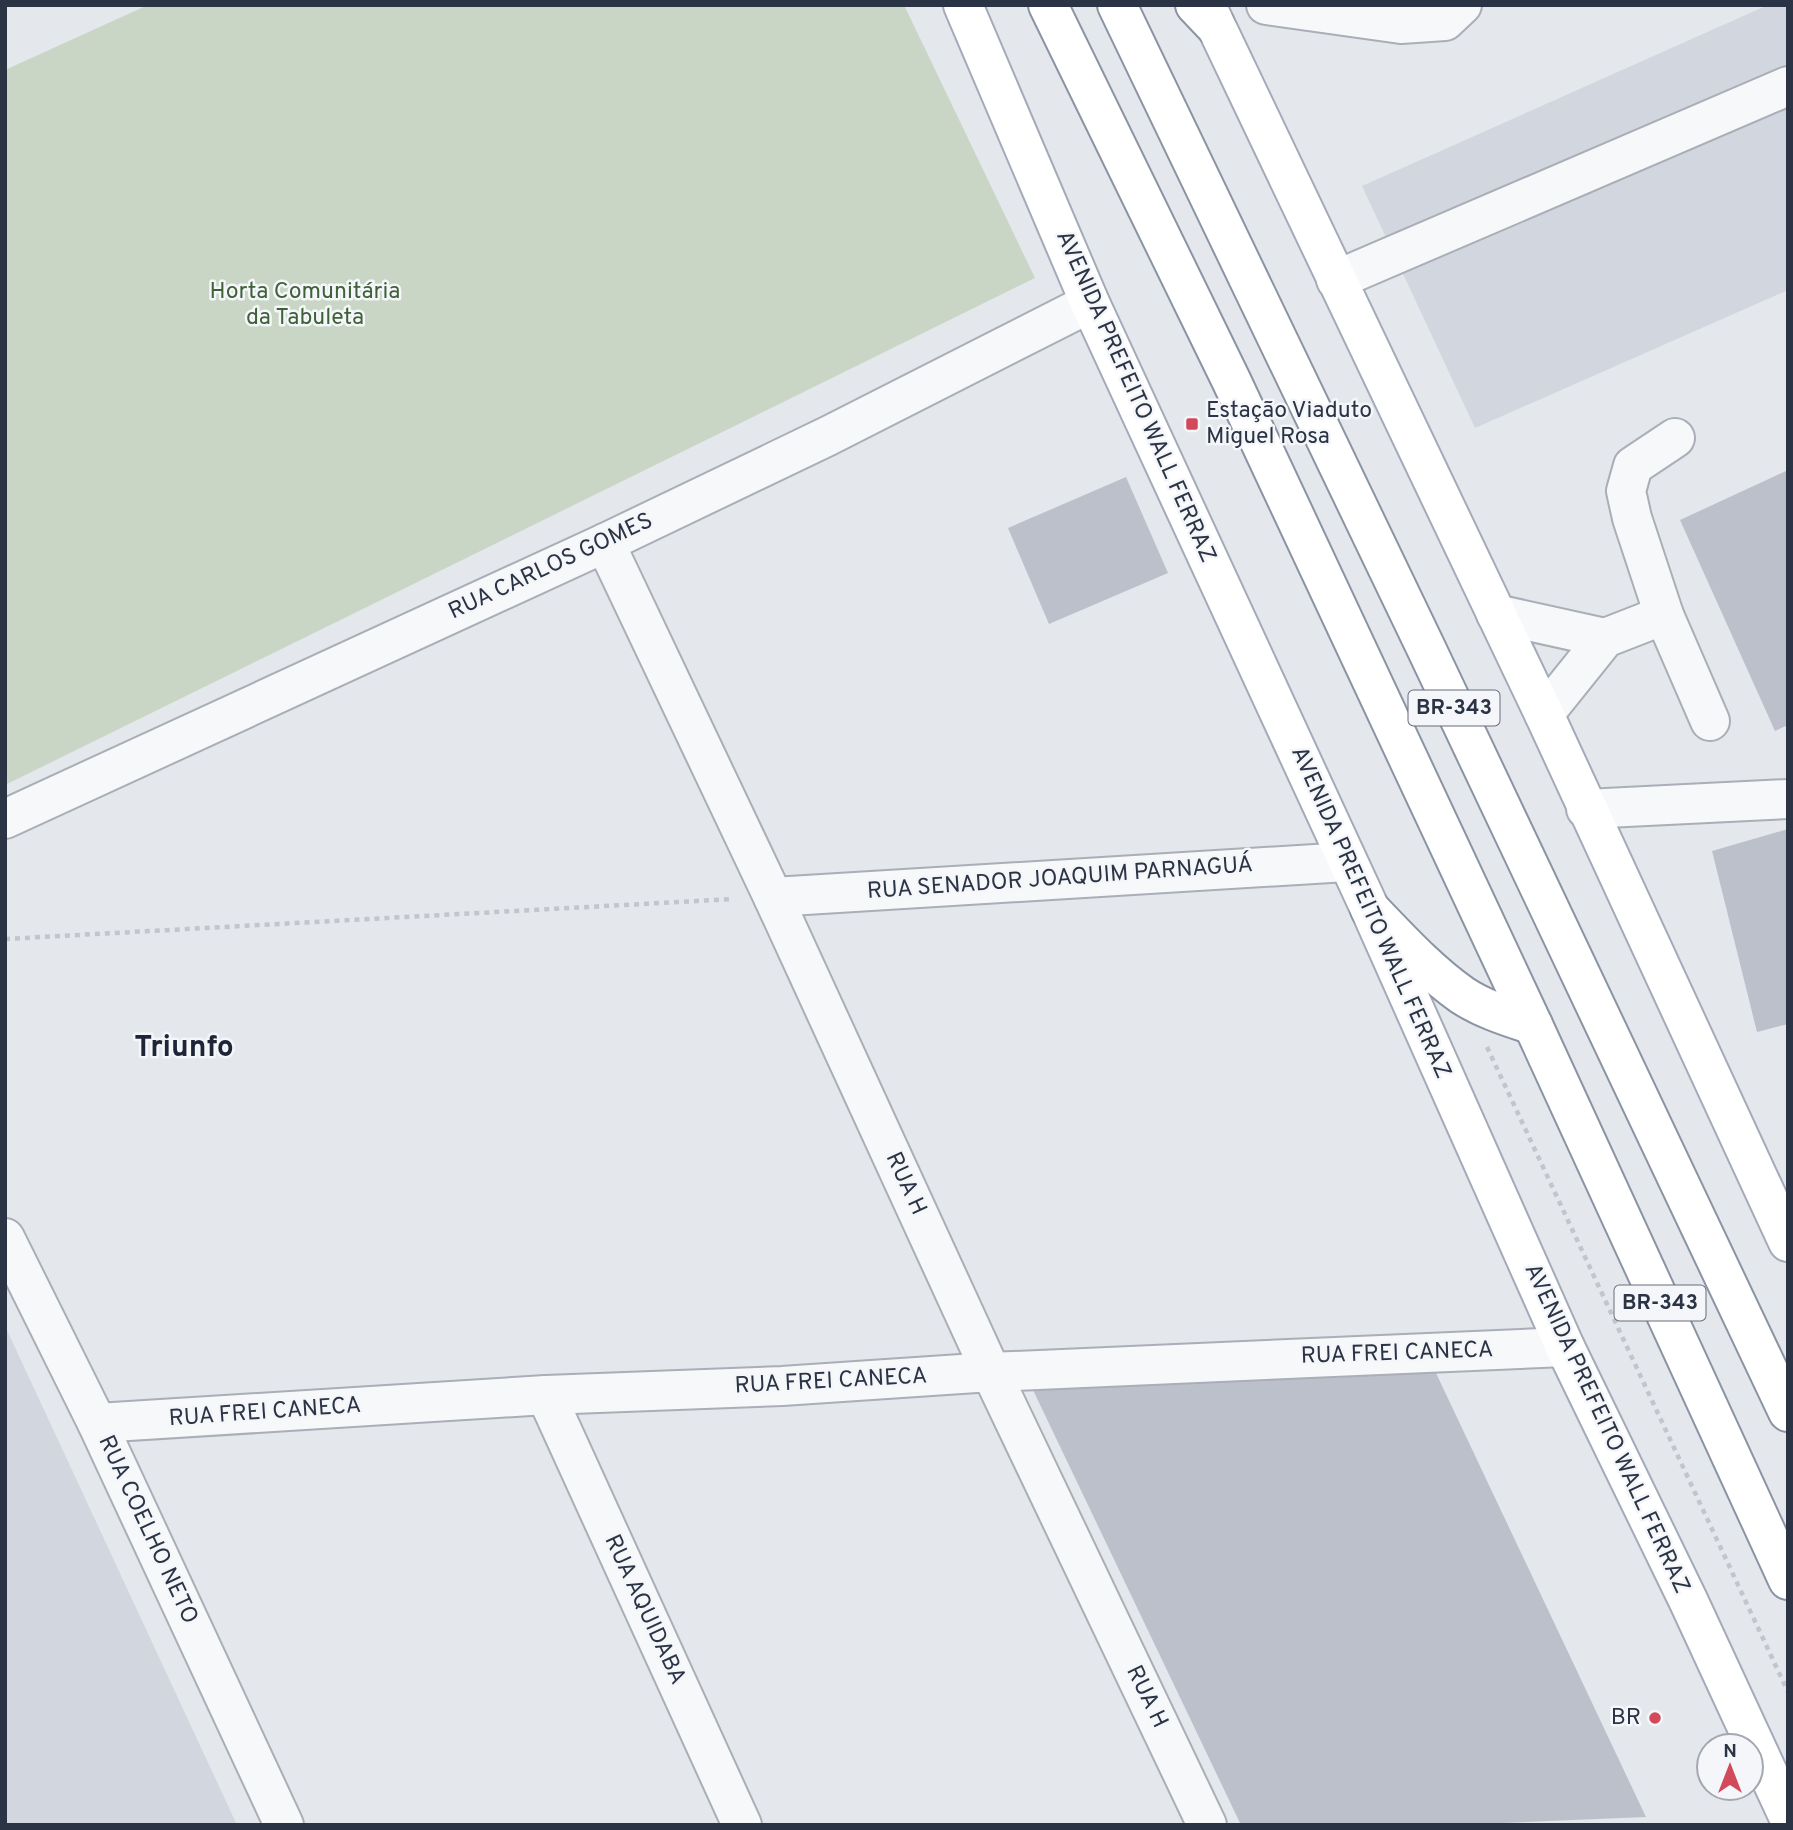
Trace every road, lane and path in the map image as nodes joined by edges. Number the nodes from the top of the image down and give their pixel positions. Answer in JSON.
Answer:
{"nodes":[{"id":1,"x":963,"y":5,"type":"edge"},
{"id":2,"x":1048,"y":5,"type":"edge"},
{"id":3,"x":1117,"y":5,"type":"edge"},
{"id":4,"x":1266,"y":5,"type":"edge"},
{"id":5,"x":1462,"y":5,"type":"edge"},
{"id":6,"x":1205,"y":12,"type":"edge"},
{"id":7,"x":1788,"y":86,"type":"edge"},
{"id":8,"x":1336,"y":280,"type":"junction"},
{"id":9,"x":1090,"y":303,"type":"junction"},
{"id":10,"x":1675,"y":438,"type":"dead end"},
{"id":11,"x":605,"y":543,"type":"junction"},
{"id":12,"x":1496,"y":614,"type":"junction"},
{"id":13,"x":1664,"y":615,"type":"junction"},
{"id":14,"x":1605,"y":638,"type":"junction"},
{"id":15,"x":1544,"y":714,"type":"junction"},
{"id":16,"x":1710,"y":721,"type":"dead end"},
{"id":17,"x":1788,"y":799,"type":"edge"},
{"id":18,"x":1586,"y":809,"type":"junction"},
{"id":19,"x":5,"y":819,"type":"edge"},
{"id":20,"x":1347,"y":862,"type":"junction"},
{"id":21,"x":773,"y":897,"type":"junction"},
{"id":22,"x":1370,"y":909,"type":"junction"},
{"id":23,"x":5,"y":939,"type":"edge"},
{"id":24,"x":1533,"y":1026,"type":"junction"},
{"id":25,"x":1487,"y":1046,"type":"dead end"},
{"id":26,"x":1785,"y":1231,"type":"edge"},
{"id":27,"x":5,"y":1238,"type":"edge"},
{"id":28,"x":1565,"y":1347,"type":"junction"},
{"id":29,"x":991,"y":1372,"type":"junction"},
{"id":30,"x":545,"y":1395,"type":"junction"},
{"id":31,"x":1788,"y":1412,"type":"edge"},
{"id":32,"x":97,"y":1423,"type":"junction"},
{"id":33,"x":1788,"y":1580,"type":"edge"},
{"id":34,"x":1788,"y":1692,"type":"edge"},
{"id":35,"x":1788,"y":1816,"type":"edge"},
{"id":36,"x":284,"y":1825,"type":"edge"},
{"id":37,"x":742,"y":1825,"type":"edge"},
{"id":38,"x":1207,"y":1825,"type":"edge"}],
"edges":[{"from":1,"to":9,"type":"main road","name":"AVENIDA PREFEITO WALL FERRAZ"},
{"from":2,"to":24,"type":"main road"},
{"from":3,"to":31,"type":"main road","number":"BR-343"},
{"from":4,"to":5,"type":"street"},
{"from":6,"to":8,"type":"main road"},
{"from":7,"to":8,"type":"street"},
{"from":8,"to":12,"type":"main road"},
{"from":9,"to":11,"type":"street","name":"RUA CARLOS GOMES"},
{"from":9,"to":20,"type":"main road","name":"AVENIDA PREFEITO WALL FERRAZ"},
{"from":10,"to":13,"type":"street"},
{"from":11,"to":19,"type":"street","name":"RUA CARLOS GOMES"},
{"from":11,"to":21,"type":"street","name":"RUA H"},
{"from":12,"to":14,"type":"street"},
{"from":12,"to":15,"type":"main road"},
{"from":13,"to":14,"type":"street"},
{"from":13,"to":16,"type":"street"},
{"from":14,"to":15,"type":"street"},
{"from":15,"to":18,"type":"main road"},
{"from":17,"to":18,"type":"street"},
{"from":18,"to":26,"type":"main road"},
{"from":20,"to":21,"type":"street","name":"RUA SENADOR JOAQUIM PARNAGUÁ"},
{"from":20,"to":22,"type":"main road","name":"AVENIDA PREFEITO WALL FERRAZ"},
{"from":21,"to":23,"type":"path"},
{"from":21,"to":29,"type":"street","name":"RUA H"},
{"from":22,"to":24,"type":"main road"},
{"from":22,"to":28,"type":"main road","name":"AVENIDA PREFEITO WALL FERRAZ"},
{"from":24,"to":33,"type":"main road","number":"BR-343"},
{"from":25,"to":34,"type":"path"},
{"from":27,"to":32,"type":"street","name":"RUA COELHO NETO"},
{"from":28,"to":29,"type":"street","name":"RUA FREI CANECA"},
{"from":28,"to":35,"type":"main road","name":"AVENIDA PREFEITO WALL FERRAZ"},
{"from":29,"to":30,"type":"street","name":"RUA FREI CANECA"},
{"from":29,"to":38,"type":"street","name":"RUA H"},
{"from":30,"to":32,"type":"street","name":"RUA FREI CANECA"},
{"from":30,"to":37,"type":"street","name":"RUA AQUIDABA"},
{"from":32,"to":36,"type":"street","name":"RUA COELHO NETO"}]}
